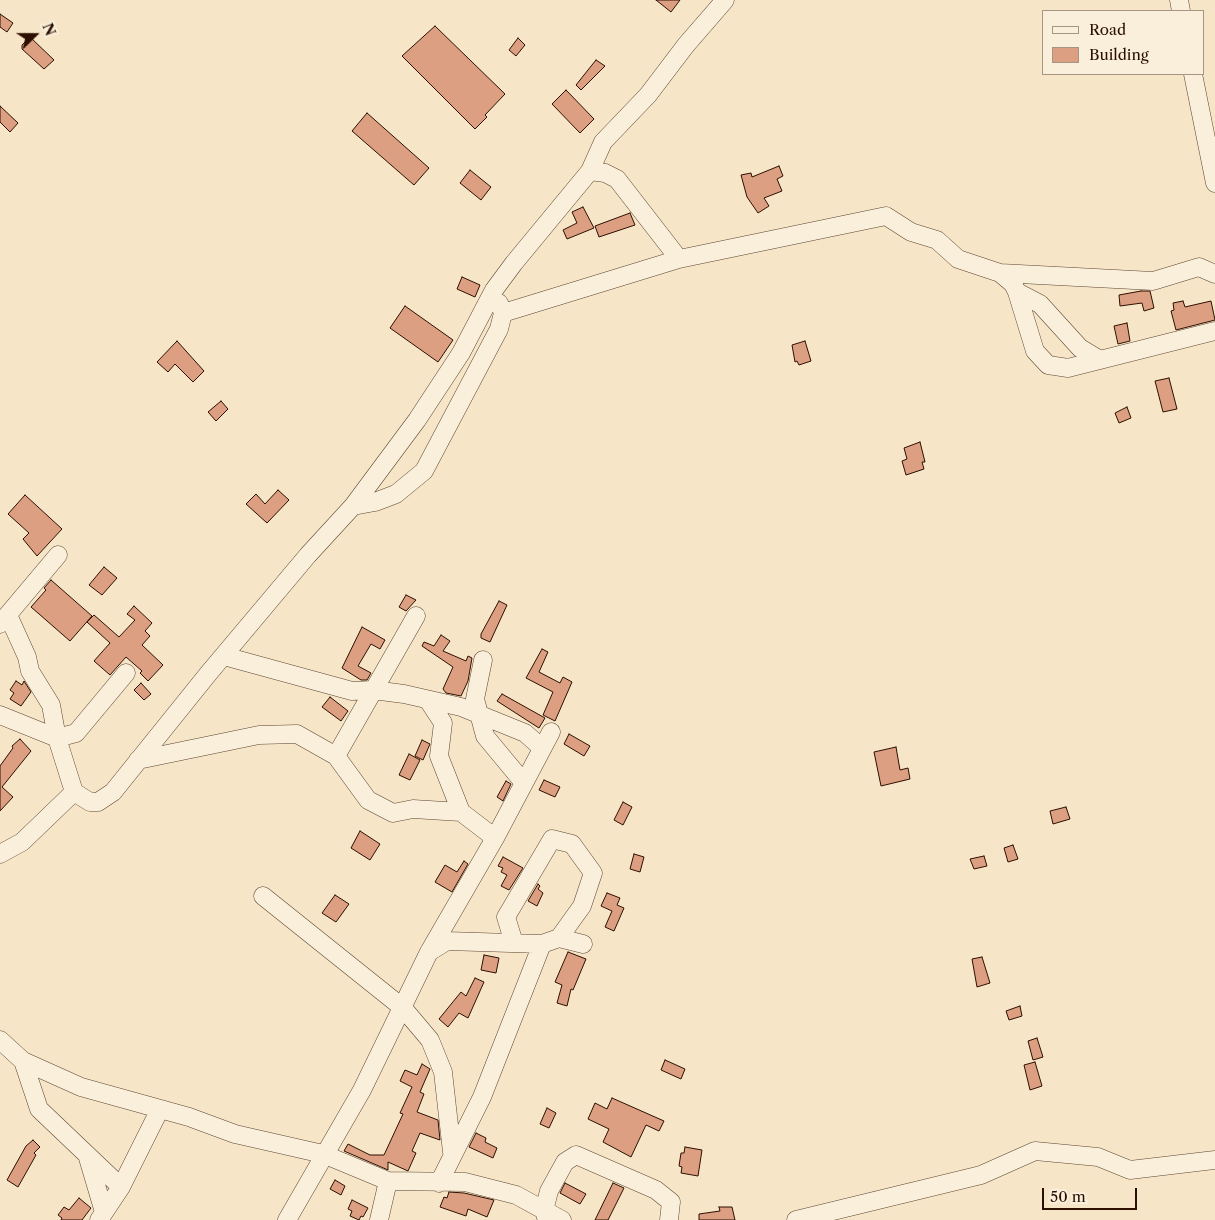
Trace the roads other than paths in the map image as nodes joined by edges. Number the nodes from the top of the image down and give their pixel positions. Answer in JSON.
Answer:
{"nodes":[{"id":1,"x":725,"y":0,"type":"edge"},
{"id":2,"x":1193,"y":75,"type":"edge"},
{"id":3,"x":590,"y":171,"type":"junction"},
{"id":4,"x":1215,"y":184,"type":"edge"},
{"id":5,"x":679,"y":259,"type":"junction"},
{"id":6,"x":1000,"y":273,"type":"junction"},
{"id":7,"x":1215,"y":274,"type":"edge"},
{"id":8,"x":494,"y":290,"type":"junction"},
{"id":9,"x":1017,"y":292,"type":"junction"},
{"id":10,"x":503,"y":313,"type":"junction"},
{"id":11,"x":1215,"y":331,"type":"edge"},
{"id":12,"x":1100,"y":360,"type":"junction"},
{"id":13,"x":353,"y":506,"type":"junction"},
{"id":14,"x":58,"y":555,"type":"dead end"},
{"id":15,"x":416,"y":616,"type":"dead end"},
{"id":16,"x":4,"y":619,"type":"edge"},
{"id":17,"x":224,"y":656,"type":"junction"},
{"id":18,"x":483,"y":660,"type":"dead end"},
{"id":19,"x":126,"y":673,"type":"dead end"},
{"id":20,"x":373,"y":690,"type":"junction"},
{"id":21,"x":428,"y":700,"type":"junction"},
{"id":22,"x":478,"y":713,"type":"junction"},
{"id":23,"x":0,"y":715,"type":"edge"},
{"id":24,"x":57,"y":738,"type":"junction"},
{"id":25,"x":336,"y":756,"type":"junction"},
{"id":26,"x":138,"y":760,"type":"junction"},
{"id":27,"x":524,"y":783,"type":"junction"},
{"id":28,"x":74,"y":792,"type":"junction"},
{"id":29,"x":462,"y":812,"type":"junction"},
{"id":30,"x":495,"y":838,"type":"junction"},
{"id":31,"x":0,"y":854,"type":"edge"},
{"id":32,"x":263,"y":896,"type":"dead end"},
{"id":33,"x":559,"y":938,"type":"junction"},
{"id":34,"x":514,"y":943,"type":"junction"},
{"id":35,"x":542,"y":944,"type":"junction"},
{"id":36,"x":583,"y":944,"type":"dead end"},
{"id":37,"x":429,"y":952,"type":"junction"},
{"id":38,"x":403,"y":1008,"type":"junction"},
{"id":39,"x":0,"y":1040,"type":"edge"},
{"id":40,"x":23,"y":1061,"type":"junction"},
{"id":41,"x":160,"y":1109,"type":"junction"},
{"id":42,"x":452,"y":1152,"type":"junction"},
{"id":43,"x":323,"y":1154,"type":"junction"},
{"id":44,"x":88,"y":1158,"type":"junction"},
{"id":45,"x":1215,"y":1160,"type":"edge"},
{"id":46,"x":388,"y":1181,"type":"junction"},
{"id":47,"x":438,"y":1183,"type":"junction"},
{"id":48,"x":121,"y":1187,"type":"junction"},
{"id":49,"x":545,"y":1215,"type":"edge"},
{"id":50,"x":102,"y":1216,"type":"edge"},
{"id":51,"x":287,"y":1220,"type":"edge"},
{"id":52,"x":379,"y":1220,"type":"edge"},
{"id":53,"x":562,"y":1220,"type":"edge"},
{"id":54,"x":669,"y":1220,"type":"edge"},
{"id":55,"x":796,"y":1220,"type":"edge"}],
"edges":[{"from":1,"to":3,"type":"street"},
{"from":2,"to":4,"type":"street"},
{"from":3,"to":5,"type":"street"},
{"from":3,"to":8,"type":"street"},
{"from":5,"to":6,"type":"street"},
{"from":5,"to":10,"type":"street"},
{"from":6,"to":7,"type":"street"},
{"from":6,"to":9,"type":"street"},
{"from":8,"to":10,"type":"street"},
{"from":8,"to":13,"type":"street"},
{"from":9,"to":12,"type":"street"},
{"from":9,"to":12,"type":"street"},
{"from":10,"to":13,"type":"street"},
{"from":11,"to":12,"type":"street"},
{"from":13,"to":17,"type":"street"},
{"from":14,"to":16,"type":"street"},
{"from":15,"to":20,"type":"street"},
{"from":16,"to":24,"type":"street"},
{"from":17,"to":20,"type":"street"},
{"from":17,"to":26,"type":"street"},
{"from":18,"to":22,"type":"street"},
{"from":19,"to":24,"type":"street"},
{"from":20,"to":21,"type":"street"},
{"from":20,"to":25,"type":"street"},
{"from":21,"to":22,"type":"street"},
{"from":21,"to":29,"type":"street"},
{"from":22,"to":27,"type":"street"},
{"from":22,"to":27,"type":"street"},
{"from":23,"to":24,"type":"street"},
{"from":24,"to":28,"type":"street"},
{"from":25,"to":26,"type":"street"},
{"from":25,"to":29,"type":"street"},
{"from":26,"to":28,"type":"street"},
{"from":27,"to":30,"type":"street"},
{"from":28,"to":31,"type":"street"},
{"from":29,"to":30,"type":"street"},
{"from":30,"to":37,"type":"street"},
{"from":32,"to":38,"type":"street"},
{"from":33,"to":34,"type":"street"},
{"from":33,"to":35,"type":"street"},
{"from":33,"to":36,"type":"street"},
{"from":34,"to":35,"type":"street"},
{"from":34,"to":37,"type":"street"},
{"from":35,"to":42,"type":"street"},
{"from":37,"to":38,"type":"street"},
{"from":38,"to":42,"type":"street"},
{"from":38,"to":43,"type":"street"},
{"from":39,"to":40,"type":"street"},
{"from":40,"to":41,"type":"street"},
{"from":40,"to":44,"type":"street"},
{"from":41,"to":43,"type":"street"},
{"from":41,"to":48,"type":"street"},
{"from":42,"to":47,"type":"street"},
{"from":43,"to":46,"type":"street"},
{"from":43,"to":51,"type":"street"},
{"from":44,"to":48,"type":"street"},
{"from":44,"to":50,"type":"street"},
{"from":45,"to":55,"type":"street"},
{"from":46,"to":47,"type":"street"},
{"from":46,"to":52,"type":"street"},
{"from":47,"to":49,"type":"street"},
{"from":48,"to":50,"type":"street"},
{"from":49,"to":53,"type":"street"},
{"from":49,"to":54,"type":"street"}]}
